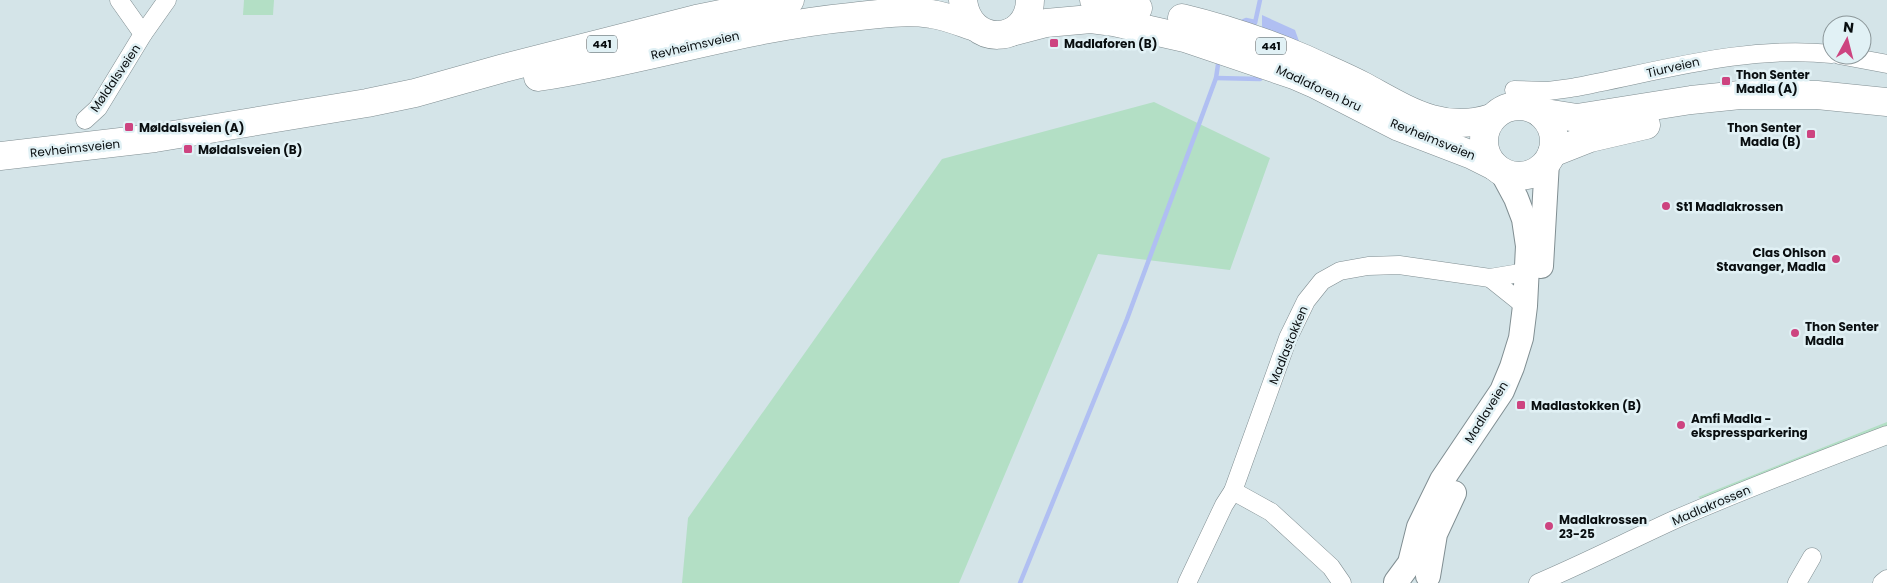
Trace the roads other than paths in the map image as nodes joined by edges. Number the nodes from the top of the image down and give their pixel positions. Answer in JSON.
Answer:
{"nodes":[{"id":1,"x":119,"y":0,"type":"edge"},
{"id":2,"x":167,"y":0,"type":"edge"},
{"id":3,"x":790,"y":0,"type":"edge"},
{"id":4,"x":963,"y":0,"type":"edge"},
{"id":5,"x":1030,"y":0,"type":"edge"},
{"id":6,"x":1094,"y":0,"type":"edge"},
{"id":7,"x":1153,"y":21,"type":"junction"},
{"id":8,"x":974,"y":27,"type":"junction"},
{"id":9,"x":1011,"y":32,"type":"junction"},
{"id":10,"x":143,"y":34,"type":"junction"},
{"id":11,"x":1822,"y":54,"type":"edge"},
{"id":12,"x":1872,"y":61,"type":"edge"},
{"id":13,"x":1887,"y":64,"type":"edge"},
{"id":14,"x":1514,"y":90,"type":"dead end"},
{"id":15,"x":415,"y":93,"type":"junction"},
{"id":16,"x":1887,"y":102,"type":"edge"},
{"id":17,"x":1376,"y":104,"type":"junction"},
{"id":18,"x":1539,"y":112,"type":"junction"},
{"id":19,"x":1492,"y":118,"type":"junction"},
{"id":20,"x":85,"y":120,"type":"dead end"},
{"id":21,"x":1887,"y":121,"type":"edge"},
{"id":22,"x":0,"y":156,"type":"edge"},
{"id":23,"x":1549,"y":158,"type":"junction"},
{"id":24,"x":1498,"y":169,"type":"junction"},
{"id":25,"x":1526,"y":272,"type":"junction"},
{"id":26,"x":1490,"y":278,"type":"junction"},
{"id":27,"x":1525,"y":306,"type":"junction"},
{"id":28,"x":1887,"y":435,"type":"edge"},
{"id":29,"x":1233,"y":491,"type":"junction"},
{"id":30,"x":1812,"y":557,"type":"dead end"},
{"id":31,"x":1887,"y":579,"type":"edge"},
{"id":32,"x":1432,"y":580,"type":"edge"},
{"id":33,"x":1396,"y":582,"type":"edge"},
{"id":34,"x":1186,"y":583,"type":"edge"},
{"id":35,"x":1342,"y":583,"type":"edge"},
{"id":36,"x":1538,"y":583,"type":"edge"},
{"id":37,"x":1796,"y":583,"type":"edge"},
{"id":38,"x":1882,"y":583,"type":"edge"}],
"edges":[{"from":1,"to":10,"type":"street","name":"Møldalsveien"},
{"from":2,"to":10,"type":"street","name":"Møldalsveien"},
{"from":3,"to":15,"type":"main road","name":"Revheimsveien","number":"441"},
{"from":4,"to":8,"type":"main road"},
{"from":5,"to":9,"type":"main road"},
{"from":6,"to":7,"type":"main road","number":"441"},
{"from":7,"to":9,"type":"main road","number":"441"},
{"from":7,"to":17,"type":"main road","name":"Madlaforen bru","number":"441"},
{"from":8,"to":9,"type":"main road","number":"441"},
{"from":8,"to":15,"type":"main road","name":"Revheimsveien","number":"441"},
{"from":10,"to":20,"type":"street","name":"Møldalsveien"},
{"from":11,"to":14,"type":"street","name":"Tiurveien"},
{"from":12,"to":13,"type":"street"},
{"from":15,"to":22,"type":"main road","name":"Revheimsveien","number":"441"},
{"from":16,"to":18,"type":"main road","number":"441"},
{"from":17,"to":19,"type":"main road","name":"Revheimsveien","number":"441"},
{"from":17,"to":24,"type":"main road","name":"Revheimsveien","number":"441"},
{"from":18,"to":19,"type":"main road","number":"441"},
{"from":18,"to":23,"type":"main road"},
{"from":19,"to":24,"type":"main road"},
{"from":21,"to":23,"type":"main road","number":"441"},
{"from":23,"to":24,"type":"main road","number":"441"},
{"from":23,"to":32,"type":"main road","name":"Madlaveien"},
{"from":24,"to":25,"type":"main road","name":"Madlaveien"},
{"from":25,"to":26,"type":"street","name":"Madlastokken"},
{"from":25,"to":27,"type":"main road","name":"Madlaveien"},
{"from":26,"to":27,"type":"street"},
{"from":26,"to":29,"type":"street","name":"Madlastokken"},
{"from":27,"to":33,"type":"main road","name":"Madlaveien"},
{"from":28,"to":36,"type":"street","name":"Madlakrossen"},
{"from":29,"to":34,"type":"street","name":"Madlastokken"},
{"from":29,"to":35,"type":"street"},
{"from":30,"to":37,"type":"street"},
{"from":31,"to":38,"type":"street"},
{"from":32,"to":33,"type":"main road"}]}
